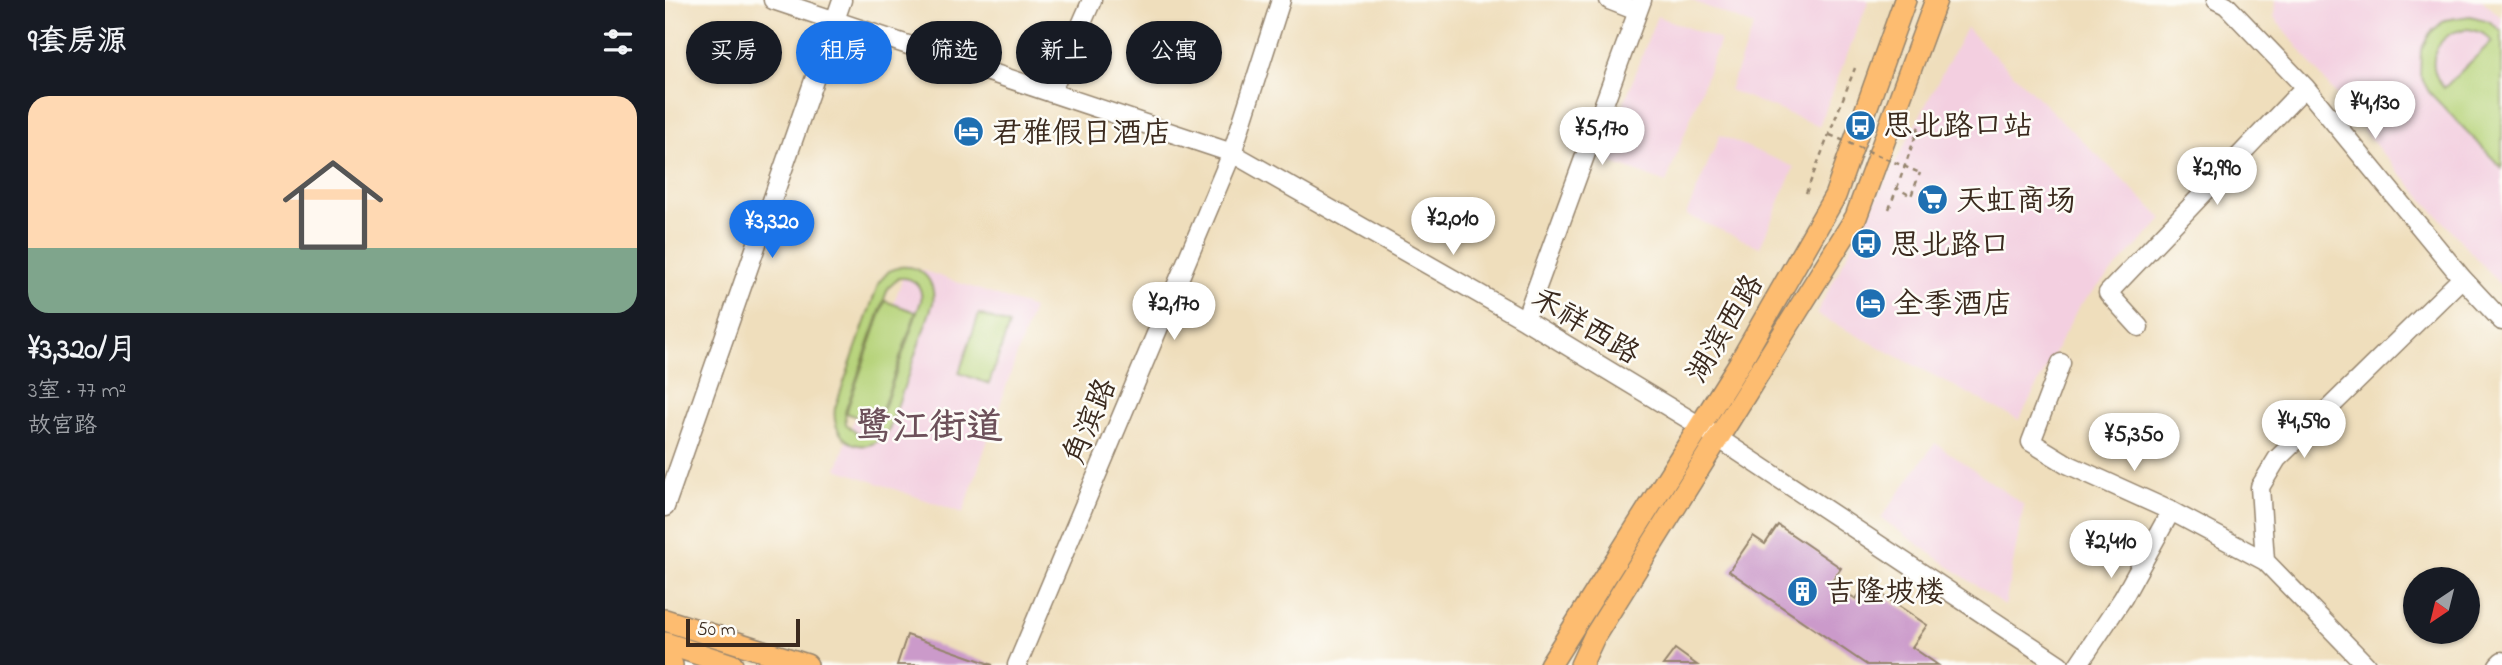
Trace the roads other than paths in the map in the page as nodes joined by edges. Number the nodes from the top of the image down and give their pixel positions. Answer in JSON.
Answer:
{"nodes":[{"id":1,"x":772,"y":0,"type":"edge"},
{"id":2,"x":842,"y":0,"type":"edge"},
{"id":3,"x":1092,"y":0,"type":"edge"},
{"id":4,"x":1281,"y":0,"type":"edge"},
{"id":5,"x":1609,"y":0,"type":"edge"},
{"id":6,"x":1905,"y":0,"type":"edge"},
{"id":7,"x":1936,"y":0,"type":"edge"},
{"id":8,"x":2216,"y":0,"type":"edge"},
{"id":9,"x":1639,"y":6,"type":"edge"},
{"id":10,"x":832,"y":21,"type":"edge"},
{"id":11,"x":835,"y":21,"type":"edge"},
{"id":12,"x":892,"y":41,"type":"edge"},
{"id":13,"x":813,"y":84,"type":"edge"},
{"id":14,"x":2305,"y":87,"type":"junction"},
{"id":15,"x":1051,"y":93,"type":"junction"},
{"id":16,"x":1232,"y":153,"type":"junction"},
{"id":17,"x":2462,"y":278,"type":"junction"},
{"id":18,"x":1525,"y":320,"type":"junction"},
{"id":19,"x":2502,"y":321,"type":"edge"},
{"id":20,"x":2139,"y":327,"type":"dead end"},
{"id":21,"x":2061,"y":363,"type":"dead end"},
{"id":22,"x":1700,"y":426,"type":"junction"},
{"id":23,"x":1718,"y":439,"type":"junction"},
{"id":24,"x":665,"y":507,"type":"edge"},
{"id":25,"x":2171,"y":511,"type":"junction"},
{"id":26,"x":2265,"y":561,"type":"junction"},
{"id":27,"x":665,"y":620,"type":"edge"},
{"id":28,"x":665,"y":643,"type":"edge"},
{"id":29,"x":2502,"y":661,"type":"edge"},
{"id":30,"x":665,"y":663,"type":"edge"},
{"id":31,"x":672,"y":665,"type":"edge"},
{"id":32,"x":732,"y":665,"type":"edge"},
{"id":33,"x":807,"y":665,"type":"edge"},
{"id":34,"x":1017,"y":665,"type":"edge"},
{"id":35,"x":1550,"y":665,"type":"edge"},
{"id":36,"x":1581,"y":665,"type":"edge"},
{"id":37,"x":2060,"y":665,"type":"edge"},
{"id":38,"x":2078,"y":665,"type":"edge"},
{"id":39,"x":2366,"y":665,"type":"edge"},
{"id":40,"x":2498,"y":665,"type":"edge"}],
"edges":[{"from":1,"to":10,"type":"street","name":"禾祥西路"},
{"from":2,"to":11,"type":"street"},
{"from":3,"to":15,"type":"street"},
{"from":4,"to":16,"type":"street","name":"角滨路"},
{"from":5,"to":9,"type":"street"},
{"from":6,"to":22,"type":"main road","name":"湖滨西路"},
{"from":7,"to":23,"type":"main road","name":"湖滨西路"},
{"from":8,"to":14,"type":"street"},
{"from":9,"to":18,"type":"street"},
{"from":12,"to":15,"type":"street","name":"禾祥西路"},
{"from":13,"to":24,"type":"street"},
{"from":14,"to":17,"type":"street"},
{"from":14,"to":20,"type":"street"},
{"from":15,"to":16,"type":"street","name":"禾祥西路"},
{"from":16,"to":18,"type":"street","name":"禾祥西路"},
{"from":16,"to":34,"type":"street","name":"角滨路"},
{"from":17,"to":19,"type":"street"},
{"from":17,"to":26,"type":"street"},
{"from":18,"to":22,"type":"street","name":"禾祥西路"},
{"from":21,"to":25,"type":"street"},
{"from":22,"to":23,"type":"street","name":"禾祥西路"},
{"from":22,"to":35,"type":"main road","name":"湖滨西路"},
{"from":23,"to":36,"type":"main road","name":"湖滨西路"},
{"from":23,"to":37,"type":"street","name":"禾祥西路"},
{"from":25,"to":26,"type":"street"},
{"from":25,"to":38,"type":"street"},
{"from":26,"to":39,"type":"street"},
{"from":27,"to":33,"type":"main road"},
{"from":28,"to":32,"type":"main road"},
{"from":29,"to":40,"type":"street"},
{"from":30,"to":31,"type":"main road"}]}
